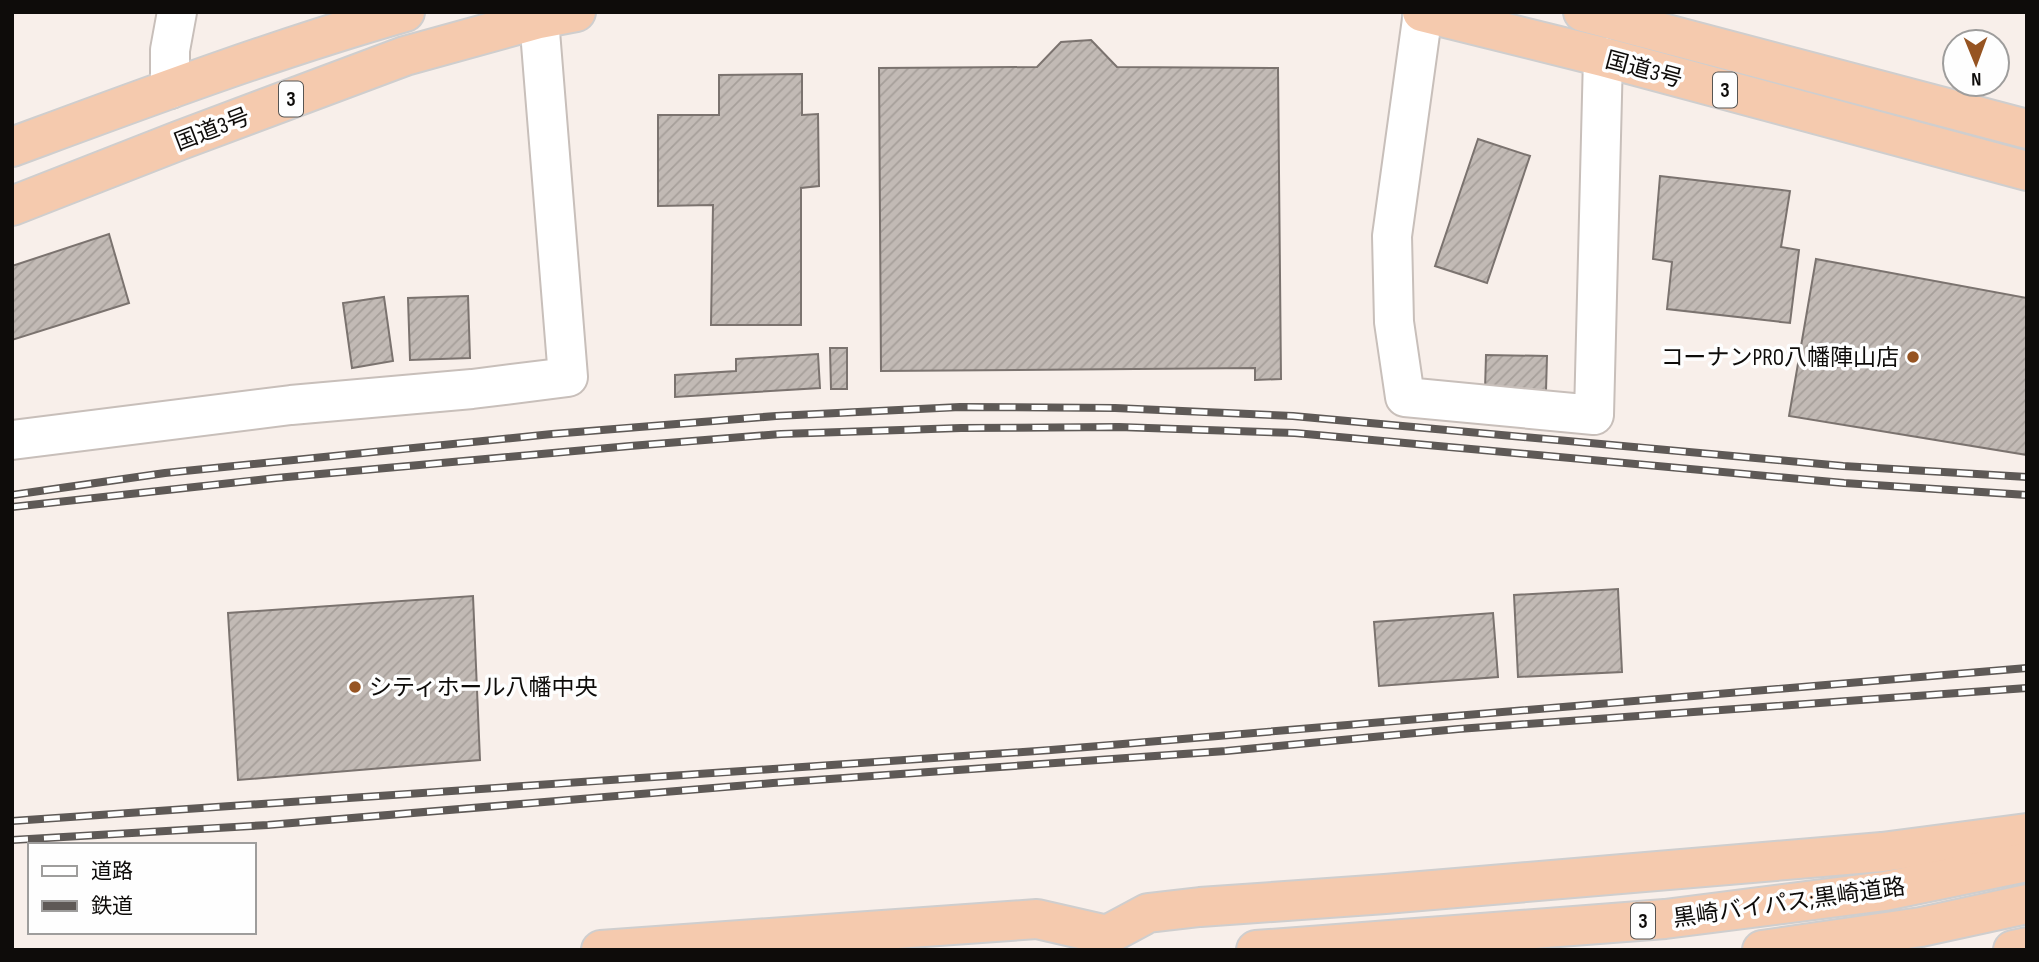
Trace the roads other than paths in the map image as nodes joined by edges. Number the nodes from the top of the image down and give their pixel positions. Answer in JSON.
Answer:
{"nodes":[{"id":1,"x":177,"y":12,"type":"edge"},
{"id":2,"x":405,"y":12,"type":"edge"},
{"id":3,"x":576,"y":12,"type":"edge"},
{"id":4,"x":1423,"y":12,"type":"edge"},
{"id":5,"x":1583,"y":12,"type":"edge"},
{"id":6,"x":539,"y":19,"type":"junction"},
{"id":7,"x":1603,"y":57,"type":"junction"},
{"id":8,"x":170,"y":89,"type":"junction"},
{"id":9,"x":2027,"y":129,"type":"edge"},
{"id":10,"x":12,"y":147,"type":"edge"},
{"id":11,"x":2027,"y":171,"type":"edge"},
{"id":12,"x":12,"y":206,"type":"edge"},
{"id":13,"x":12,"y":440,"type":"edge"},
{"id":14,"x":2027,"y":833,"type":"edge"},
{"id":15,"x":2027,"y":862,"type":"edge"},
{"id":16,"x":2027,"y":904,"type":"edge"},
{"id":17,"x":1108,"y":945,"type":"edge"},
{"id":18,"x":2027,"y":947,"type":"edge"},
{"id":19,"x":601,"y":950,"type":"edge"},
{"id":20,"x":1256,"y":950,"type":"edge"},
{"id":21,"x":1762,"y":950,"type":"edge"},
{"id":22,"x":2013,"y":950,"type":"edge"}],
"edges":[{"from":1,"to":8,"type":"street"},
{"from":2,"to":8,"type":"highway","number":"3"},
{"from":3,"to":6,"type":"highway","name":"国道3号","number":"3"},
{"from":4,"to":7,"type":"highway","name":"国道3号","number":"3"},
{"from":4,"to":7,"type":"street"},
{"from":5,"to":9,"type":"highway","name":"国道3号","number":"3"},
{"from":6,"to":12,"type":"highway","name":"国道3号","number":"3"},
{"from":6,"to":13,"type":"street"},
{"from":7,"to":11,"type":"highway","name":"国道3号","number":"3"},
{"from":8,"to":10,"type":"highway","number":"3"},
{"from":14,"to":17,"type":"highway"},
{"from":15,"to":20,"type":"highway","name":"黒崎バイパス;黒崎道路","number":"3"},
{"from":16,"to":21,"type":"highway","name":"黒崎バイパス;黒崎道路"},
{"from":17,"to":19,"type":"highway"},
{"from":18,"to":22,"type":"highway"}]}
